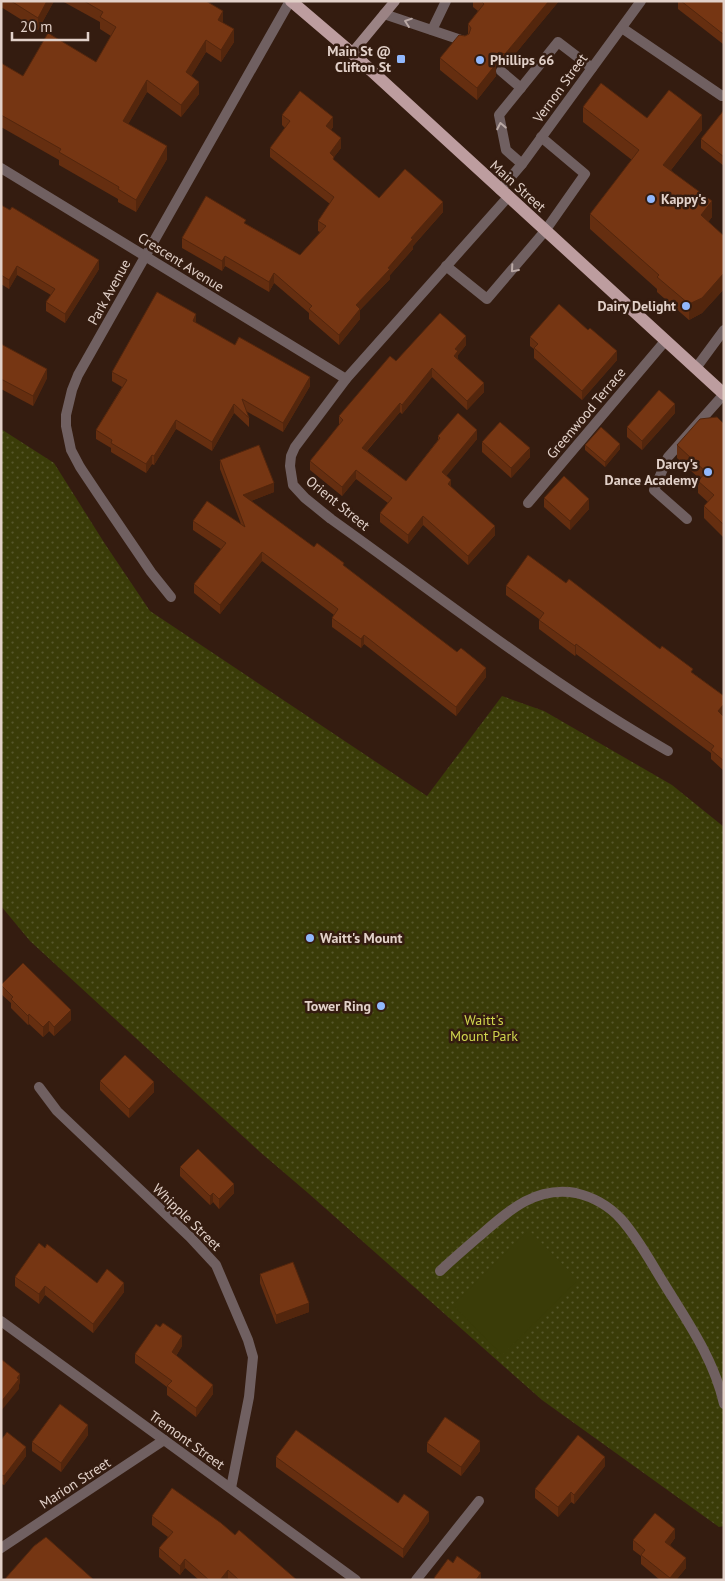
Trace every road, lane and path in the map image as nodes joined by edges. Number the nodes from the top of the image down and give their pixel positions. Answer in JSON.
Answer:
{"nodes":[{"id":1,"x":291,"y":1,"type":"edge"},
{"id":2,"x":395,"y":1,"type":"edge"},
{"id":3,"x":446,"y":1,"type":"edge"},
{"id":4,"x":641,"y":1,"type":"edge"},
{"id":5,"x":384,"y":14,"type":"junction"},
{"id":6,"x":622,"y":28,"type":"junction"},
{"id":7,"x":432,"y":30,"type":"junction"},
{"id":8,"x":464,"y":41,"type":"edge"},
{"id":9,"x":352,"y":53,"type":"junction"},
{"id":10,"x":592,"y":68,"type":"junction"},
{"id":11,"x":501,"y":71,"type":"dead end"},
{"id":12,"x":521,"y":88,"type":"junction"},
{"id":13,"x":722,"y":96,"type":"dead end"},
{"id":14,"x":541,"y":137,"type":"junction"},
{"id":15,"x":522,"y":164,"type":"junction"},
{"id":16,"x":1,"y":168,"type":"edge"},
{"id":17,"x":504,"y":194,"type":"junction"},
{"id":18,"x":545,"y":231,"type":"junction"},
{"id":19,"x":145,"y":256,"type":"junction"},
{"id":20,"x":446,"y":266,"type":"junction"},
{"id":21,"x":724,"y":330,"type":"edge"},
{"id":22,"x":666,"y":340,"type":"junction"},
{"id":23,"x":696,"y":368,"type":"junction"},
{"id":24,"x":346,"y":379,"type":"junction"},
{"id":25,"x":724,"y":394,"type":"edge"},
{"id":26,"x":528,"y":503,"type":"dead end"},
{"id":27,"x":686,"y":519,"type":"dead end"},
{"id":28,"x":171,"y":597,"type":"dead end"},
{"id":29,"x":668,"y":751,"type":"dead end"},
{"id":30,"x":39,"y":1087,"type":"dead end"},
{"id":31,"x":440,"y":1271,"type":"dead end"},
{"id":32,"x":1,"y":1322,"type":"edge"},
{"id":33,"x":724,"y":1404,"type":"edge"},
{"id":34,"x":164,"y":1440,"type":"junction"},
{"id":35,"x":231,"y":1488,"type":"junction"},
{"id":36,"x":479,"y":1501,"type":"dead end"},
{"id":37,"x":1,"y":1548,"type":"edge"},
{"id":38,"x":356,"y":1580,"type":"edge"},
{"id":39,"x":416,"y":1580,"type":"edge"}],
"edges":[{"from":1,"to":9,"type":"main road","name":"Main Street"},
{"from":1,"to":19,"type":"street","name":"Park Avenue"},
{"from":2,"to":5,"type":"street"},
{"from":3,"to":7,"type":"street"},
{"from":4,"to":6,"type":"street","name":"Vernon Street"},
{"from":7,"to":5,"type":"street","one_way":true},
{"from":5,"to":9,"type":"street"},
{"from":6,"to":10,"type":"street","name":"Vernon Street"},
{"from":6,"to":13,"type":"street"},
{"from":7,"to":8,"type":"street"},
{"from":9,"to":17,"type":"main road","name":"Main Street"},
{"from":10,"to":12,"type":"street"},
{"from":10,"to":14,"type":"street","name":"Vernon Street"},
{"from":11,"to":12,"type":"street"},
{"from":15,"to":12,"type":"street","one_way":true},
{"from":14,"to":15,"type":"street","name":"Vernon Street"},
{"from":14,"to":18,"type":"street"},
{"from":15,"to":17,"type":"street","name":"Vernon Street"},
{"from":16,"to":19,"type":"street","name":"Crescent Avenue"},
{"from":17,"to":18,"type":"main road","name":"Main Street"},
{"from":17,"to":20,"type":"street","name":"Orient Street"},
{"from":18,"to":20,"type":"street","one_way":true},
{"from":18,"to":22,"type":"main road","name":"Main Street"},
{"from":19,"to":24,"type":"street","name":"Crescent Avenue"},
{"from":19,"to":28,"type":"street","name":"Park Avenue"},
{"from":20,"to":24,"type":"street","name":"Orient Street"},
{"from":21,"to":23,"type":"street"},
{"from":22,"to":23,"type":"main road","name":"Main Street"},
{"from":22,"to":26,"type":"street","name":"Greenwood Terrace"},
{"from":23,"to":25,"type":"main road","name":"Main Street"},
{"from":24,"to":29,"type":"street","name":"Orient Street"},
{"from":25,"to":27,"type":"street"},
{"from":30,"to":35,"type":"street","name":"Whipple Street"},
{"from":31,"to":33,"type":"street"},
{"from":32,"to":34,"type":"street","name":"Tremont Street"},
{"from":34,"to":35,"type":"street","name":"Tremont Street"},
{"from":34,"to":37,"type":"street","name":"Marion Street"},
{"from":35,"to":38,"type":"street","name":"Tremont Street"},
{"from":36,"to":39,"type":"street"}]}
